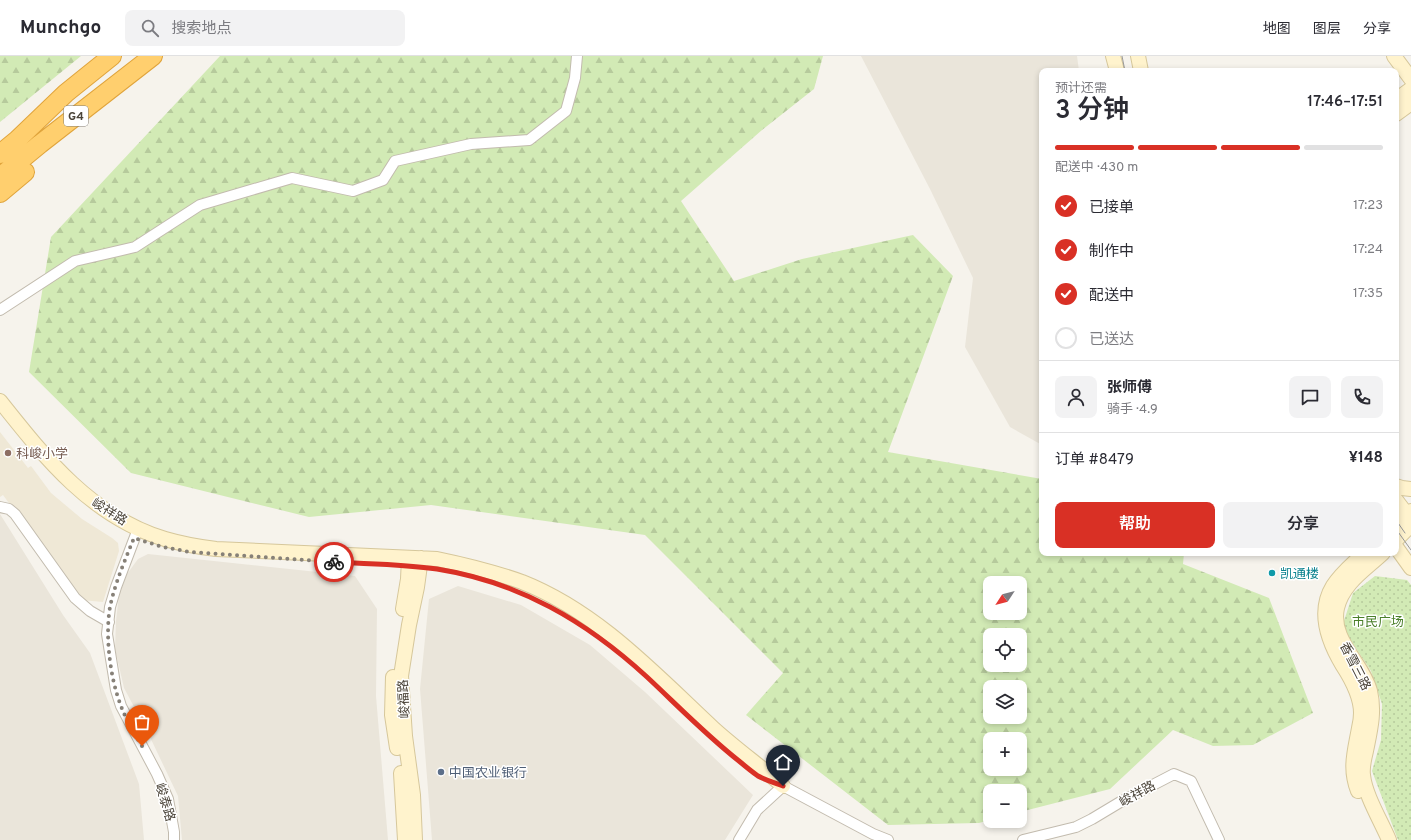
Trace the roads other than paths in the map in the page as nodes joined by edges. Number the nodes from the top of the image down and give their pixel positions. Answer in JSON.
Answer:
{"nodes":[{"id":1,"x":112,"y":56,"type":"edge"},
{"id":2,"x":152,"y":56,"type":"edge"},
{"id":3,"x":577,"y":56,"type":"edge"},
{"id":4,"x":1114,"y":56,"type":"edge"},
{"id":5,"x":1138,"y":56,"type":"edge"},
{"id":6,"x":1394,"y":56,"type":"edge"},
{"id":7,"x":1116,"y":68,"type":"edge"},
{"id":8,"x":1140,"y":68,"type":"edge"},
{"id":9,"x":130,"y":74,"type":"junction"},
{"id":10,"x":1411,"y":79,"type":"edge"},
{"id":11,"x":1411,"y":89,"type":"edge"},
{"id":12,"x":66,"y":93,"type":"junction"},
{"id":13,"x":1399,"y":98,"type":"edge"},
{"id":14,"x":1411,"y":103,"type":"edge"},
{"id":15,"x":1399,"y":112,"type":"edge"},
{"id":16,"x":0,"y":141,"type":"edge"},
{"id":17,"x":0,"y":154,"type":"edge"},
{"id":18,"x":0,"y":177,"type":"edge"},
{"id":19,"x":0,"y":193,"type":"edge"},
{"id":20,"x":0,"y":310,"type":"edge"},
{"id":21,"x":0,"y":401,"type":"edge"},
{"id":22,"x":0,"y":414,"type":"edge"},
{"id":23,"x":1399,"y":487,"type":"edge"},
{"id":24,"x":1411,"y":489,"type":"edge"},
{"id":25,"x":1399,"y":504,"type":"edge"},
{"id":26,"x":0,"y":506,"type":"edge"},
{"id":27,"x":1410,"y":518,"type":"edge"},
{"id":28,"x":1399,"y":523,"type":"edge"},
{"id":29,"x":136,"y":533,"type":"junction"},
{"id":30,"x":1399,"y":535,"type":"edge"},
{"id":31,"x":1399,"y":551,"type":"edge"},
{"id":32,"x":1361,"y":556,"type":"edge"},
{"id":33,"x":1380,"y":556,"type":"edge"},
{"id":34,"x":414,"y":563,"type":"junction"},
{"id":35,"x":1411,"y":568,"type":"edge"},
{"id":36,"x":108,"y":622,"type":"junction"},
{"id":37,"x":783,"y":786,"type":"junction"},
{"id":38,"x":174,"y":840,"type":"edge"},
{"id":39,"x":405,"y":840,"type":"edge"},
{"id":40,"x":415,"y":840,"type":"edge"},
{"id":41,"x":739,"y":840,"type":"edge"},
{"id":42,"x":888,"y":840,"type":"edge"},
{"id":43,"x":1023,"y":840,"type":"edge"},
{"id":44,"x":1219,"y":840,"type":"edge"},
{"id":45,"x":1379,"y":840,"type":"edge"},
{"id":46,"x":1389,"y":840,"type":"edge"}],
"edges":[{"from":1,"to":12,"type":"highway","number":"G4"},
{"from":2,"to":9,"type":"highway","number":"G4"},
{"from":3,"to":20,"type":"street"},
{"from":4,"to":7,"type":"street"},
{"from":5,"to":8,"type":"street"},
{"from":6,"to":10,"type":"street"},
{"from":9,"to":18,"type":"highway","number":"G4"},
{"from":9,"to":19,"type":"highway"},
{"from":11,"to":13,"type":"street"},
{"from":12,"to":16,"type":"highway"},
{"from":12,"to":17,"type":"highway","number":"G4"},
{"from":14,"to":15,"type":"street"},
{"from":21,"to":29,"type":"street","name":"峻祥路"},
{"from":22,"to":29,"type":"street","name":"峻祥路"},
{"from":23,"to":24,"type":"street"},
{"from":25,"to":27,"type":"street"},
{"from":26,"to":36,"type":"street"},
{"from":27,"to":28,"type":"street"},
{"from":27,"to":30,"type":"street"},
{"from":29,"to":34,"type":"street","name":"峻祥路"},
{"from":29,"to":36,"type":"street","name":"峻泰路"},
{"from":31,"to":35,"type":"street"},
{"from":32,"to":45,"type":"street","name":"香雪三路"},
{"from":33,"to":46,"type":"street","name":"香雪三路"},
{"from":34,"to":37,"type":"street","name":"峻祥路"},
{"from":34,"to":39,"type":"street","name":"峻福路"},
{"from":34,"to":40,"type":"street","name":"峻福路"},
{"from":36,"to":38,"type":"street","name":"峻泰路"},
{"from":37,"to":41,"type":"street"},
{"from":37,"to":42,"type":"street","name":"峻祥路"},
{"from":43,"to":44,"type":"street","name":"峻祥路"}]}
